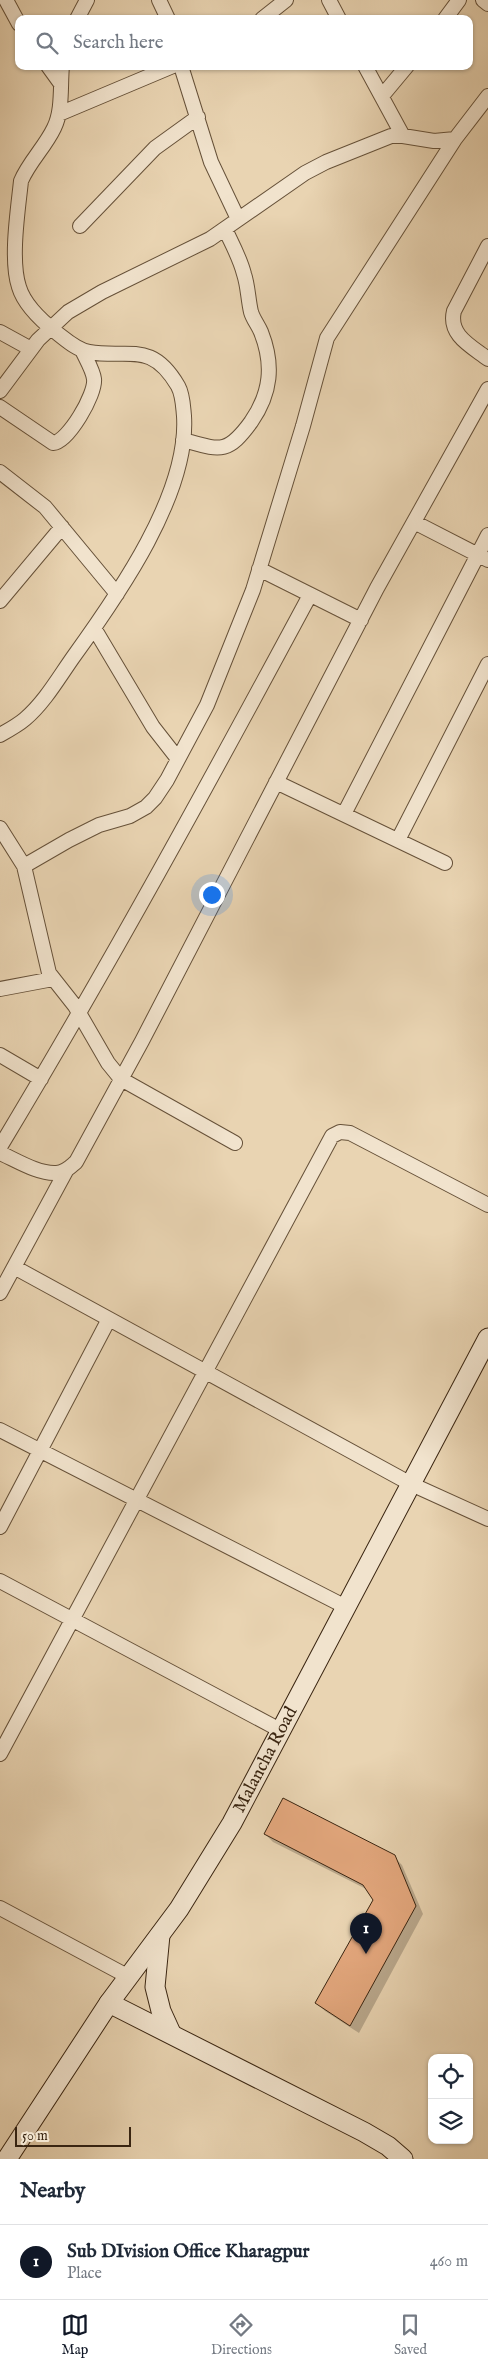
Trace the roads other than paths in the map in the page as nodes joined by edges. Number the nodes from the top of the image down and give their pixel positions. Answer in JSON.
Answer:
{"nodes":[{"id":1,"x":6,"y":0,"type":"edge"},
{"id":2,"x":87,"y":0,"type":"edge"},
{"id":3,"x":159,"y":0,"type":"edge"},
{"id":4,"x":286,"y":0,"type":"edge"},
{"id":5,"x":329,"y":0,"type":"edge"},
{"id":6,"x":459,"y":0,"type":"edge"},
{"id":7,"x":483,"y":0,"type":"edge"},
{"id":8,"x":488,"y":4,"type":"edge"},
{"id":9,"x":79,"y":15,"type":"edge"},
{"id":10,"x":166,"y":15,"type":"edge"},
{"id":11,"x":267,"y":15,"type":"edge"},
{"id":12,"x":337,"y":15,"type":"edge"},
{"id":13,"x":448,"y":15,"type":"edge"},
{"id":14,"x":15,"y":17,"type":"edge"},
{"id":15,"x":51,"y":70,"type":"edge"},
{"id":16,"x":62,"y":70,"type":"edge"},
{"id":17,"x":164,"y":70,"type":"edge"},
{"id":18,"x":182,"y":70,"type":"edge"},
{"id":19,"x":367,"y":70,"type":"edge"},
{"id":20,"x":404,"y":70,"type":"edge"},
{"id":21,"x":61,"y":84,"type":"junction"},
{"id":22,"x":382,"y":96,"type":"junction"},
{"id":23,"x":488,"y":96,"type":"edge"},
{"id":24,"x":59,"y":114,"type":"junction"},
{"id":25,"x":198,"y":117,"type":"junction"},
{"id":26,"x":403,"y":136,"type":"junction"},
{"id":27,"x":455,"y":139,"type":"junction"},
{"id":28,"x":238,"y":219,"type":"junction"},
{"id":29,"x":80,"y":226,"type":"dead end"},
{"id":30,"x":224,"y":229,"type":"junction"},
{"id":31,"x":488,"y":246,"type":"edge"},
{"id":32,"x":50,"y":327,"type":"junction"},
{"id":33,"x":0,"y":332,"type":"edge"},
{"id":34,"x":31,"y":349,"type":"junction"},
{"id":35,"x":82,"y":350,"type":"junction"},
{"id":36,"x":488,"y":358,"type":"edge"},
{"id":37,"x":488,"y":388,"type":"edge"},
{"id":38,"x":0,"y":392,"type":"edge"},
{"id":39,"x":0,"y":408,"type":"edge"},
{"id":40,"x":183,"y":440,"type":"junction"},
{"id":41,"x":0,"y":472,"type":"edge"},
{"id":42,"x":414,"y":522,"type":"junction"},
{"id":43,"x":62,"y":527,"type":"junction"},
{"id":44,"x":488,"y":535,"type":"edge"},
{"id":45,"x":483,"y":557,"type":"edge"},
{"id":46,"x":259,"y":569,"type":"junction"},
{"id":47,"x":117,"y":594,"type":"junction"},
{"id":48,"x":310,"y":594,"type":"junction"},
{"id":49,"x":0,"y":601,"type":"edge"},
{"id":50,"x":361,"y":620,"type":"junction"},
{"id":51,"x":94,"y":628,"type":"junction"},
{"id":52,"x":488,"y":664,"type":"edge"},
{"id":53,"x":0,"y":735,"type":"edge"},
{"id":54,"x":178,"y":759,"type":"junction"},
{"id":55,"x":276,"y":782,"type":"junction"},
{"id":56,"x":344,"y":814,"type":"junction"},
{"id":57,"x":0,"y":827,"type":"edge"},
{"id":58,"x":398,"y":840,"type":"junction"},
{"id":59,"x":445,"y":863,"type":"dead end"},
{"id":60,"x":24,"y":866,"type":"junction"},
{"id":61,"x":53,"y":979,"type":"junction"},
{"id":62,"x":0,"y":989,"type":"edge"},
{"id":63,"x":80,"y":1015,"type":"junction"},
{"id":64,"x":0,"y":1055,"type":"edge"},
{"id":65,"x":41,"y":1079,"type":"junction"},
{"id":66,"x":121,"y":1079,"type":"junction"},
{"id":67,"x":235,"y":1143,"type":"dead end"},
{"id":68,"x":0,"y":1147,"type":"edge"},
{"id":69,"x":0,"y":1153,"type":"edge"},
{"id":70,"x":66,"y":1171,"type":"junction"},
{"id":71,"x":488,"y":1205,"type":"edge"},
{"id":72,"x":14,"y":1267,"type":"junction"},
{"id":73,"x":0,"y":1293,"type":"edge"},
{"id":74,"x":109,"y":1319,"type":"junction"},
{"id":75,"x":488,"y":1338,"type":"edge"},
{"id":76,"x":206,"y":1372,"type":"junction"},
{"id":77,"x":0,"y":1430,"type":"edge"},
{"id":78,"x":40,"y":1451,"type":"junction"},
{"id":79,"x":411,"y":1484,"type":"junction"},
{"id":80,"x":137,"y":1500,"type":"junction"},
{"id":81,"x":488,"y":1519,"type":"edge"},
{"id":82,"x":0,"y":1527,"type":"edge"},
{"id":83,"x":0,"y":1581,"type":"edge"},
{"id":84,"x":346,"y":1607,"type":"junction"},
{"id":85,"x":72,"y":1619,"type":"junction"},
{"id":86,"x":280,"y":1730,"type":"junction"},
{"id":87,"x":0,"y":1754,"type":"edge"},
{"id":88,"x":0,"y":1908,"type":"edge"},
{"id":89,"x":160,"y":1934,"type":"junction"},
{"id":90,"x":129,"y":1977,"type":"junction"},
{"id":91,"x":109,"y":2003,"type":"junction"},
{"id":92,"x":170,"y":2033,"type":"junction"},
{"id":93,"x":7,"y":2159,"type":"edge"},
{"id":94,"x":403,"y":2159,"type":"edge"}],
"edges":[{"from":1,"to":14,"type":"street"},
{"from":2,"to":9,"type":"street"},
{"from":3,"to":10,"type":"street"},
{"from":4,"to":11,"type":"street"},
{"from":5,"to":12,"type":"street"},
{"from":6,"to":13,"type":"street"},
{"from":7,"to":8,"type":"street"},
{"from":15,"to":21,"type":"street"},
{"from":16,"to":21,"type":"street"},
{"from":17,"to":24,"type":"street"},
{"from":18,"to":25,"type":"street"},
{"from":19,"to":22,"type":"street"},
{"from":20,"to":22,"type":"street"},
{"from":21,"to":24,"type":"street"},
{"from":22,"to":26,"type":"street"},
{"from":23,"to":27,"type":"street"},
{"from":24,"to":32,"type":"street"},
{"from":25,"to":28,"type":"street"},
{"from":25,"to":29,"type":"street"},
{"from":26,"to":27,"type":"street"},
{"from":26,"to":28,"type":"street"},
{"from":27,"to":46,"type":"street"},
{"from":28,"to":30,"type":"street"},
{"from":30,"to":32,"type":"street"},
{"from":30,"to":40,"type":"street"},
{"from":31,"to":36,"type":"street"},
{"from":32,"to":34,"type":"street"},
{"from":32,"to":35,"type":"street"},
{"from":33,"to":34,"type":"street"},
{"from":34,"to":38,"type":"street"},
{"from":35,"to":39,"type":"street"},
{"from":35,"to":40,"type":"street"},
{"from":37,"to":42,"type":"street"},
{"from":40,"to":47,"type":"street"},
{"from":41,"to":43,"type":"street"},
{"from":42,"to":45,"type":"street"},
{"from":42,"to":50,"type":"street"},
{"from":43,"to":47,"type":"street"},
{"from":43,"to":49,"type":"street"},
{"from":44,"to":45,"type":"street"},
{"from":45,"to":56,"type":"street"},
{"from":46,"to":48,"type":"street"},
{"from":46,"to":54,"type":"street"},
{"from":47,"to":51,"type":"street"},
{"from":48,"to":50,"type":"street"},
{"from":48,"to":63,"type":"street"},
{"from":50,"to":55,"type":"street"},
{"from":51,"to":53,"type":"street"},
{"from":51,"to":54,"type":"street"},
{"from":52,"to":58,"type":"street"},
{"from":54,"to":60,"type":"street"},
{"from":55,"to":56,"type":"street"},
{"from":55,"to":66,"type":"street"},
{"from":56,"to":58,"type":"street"},
{"from":57,"to":60,"type":"street"},
{"from":58,"to":59,"type":"street"},
{"from":60,"to":61,"type":"street"},
{"from":61,"to":62,"type":"street"},
{"from":61,"to":63,"type":"street"},
{"from":63,"to":65,"type":"street"},
{"from":63,"to":66,"type":"street"},
{"from":64,"to":65,"type":"street"},
{"from":65,"to":68,"type":"street"},
{"from":66,"to":67,"type":"street"},
{"from":66,"to":70,"type":"street"},
{"from":69,"to":70,"type":"street"},
{"from":70,"to":72,"type":"street"},
{"from":71,"to":76,"type":"street"},
{"from":72,"to":73,"type":"street"},
{"from":72,"to":74,"type":"street"},
{"from":74,"to":76,"type":"street"},
{"from":74,"to":78,"type":"street"},
{"from":75,"to":79,"type":"main road","name":"Malancha Road"},
{"from":76,"to":79,"type":"street"},
{"from":76,"to":80,"type":"street"},
{"from":77,"to":78,"type":"street"},
{"from":78,"to":80,"type":"street"},
{"from":78,"to":82,"type":"street"},
{"from":79,"to":81,"type":"street"},
{"from":79,"to":84,"type":"main road","name":"Malancha Road"},
{"from":80,"to":84,"type":"street"},
{"from":80,"to":85,"type":"street"},
{"from":83,"to":85,"type":"street"},
{"from":84,"to":86,"type":"main road","name":"Malancha Road"},
{"from":85,"to":86,"type":"street"},
{"from":85,"to":87,"type":"street"},
{"from":86,"to":89,"type":"main road","name":"Malancha Road"},
{"from":88,"to":90,"type":"street"},
{"from":89,"to":90,"type":"main road","name":"Malancha Road"},
{"from":89,"to":92,"type":"main road"},
{"from":90,"to":91,"type":"main road","name":"Malancha Road"},
{"from":91,"to":92,"type":"main road"},
{"from":91,"to":93,"type":"main road","name":"Malancha Road"},
{"from":92,"to":94,"type":"main road"}]}
